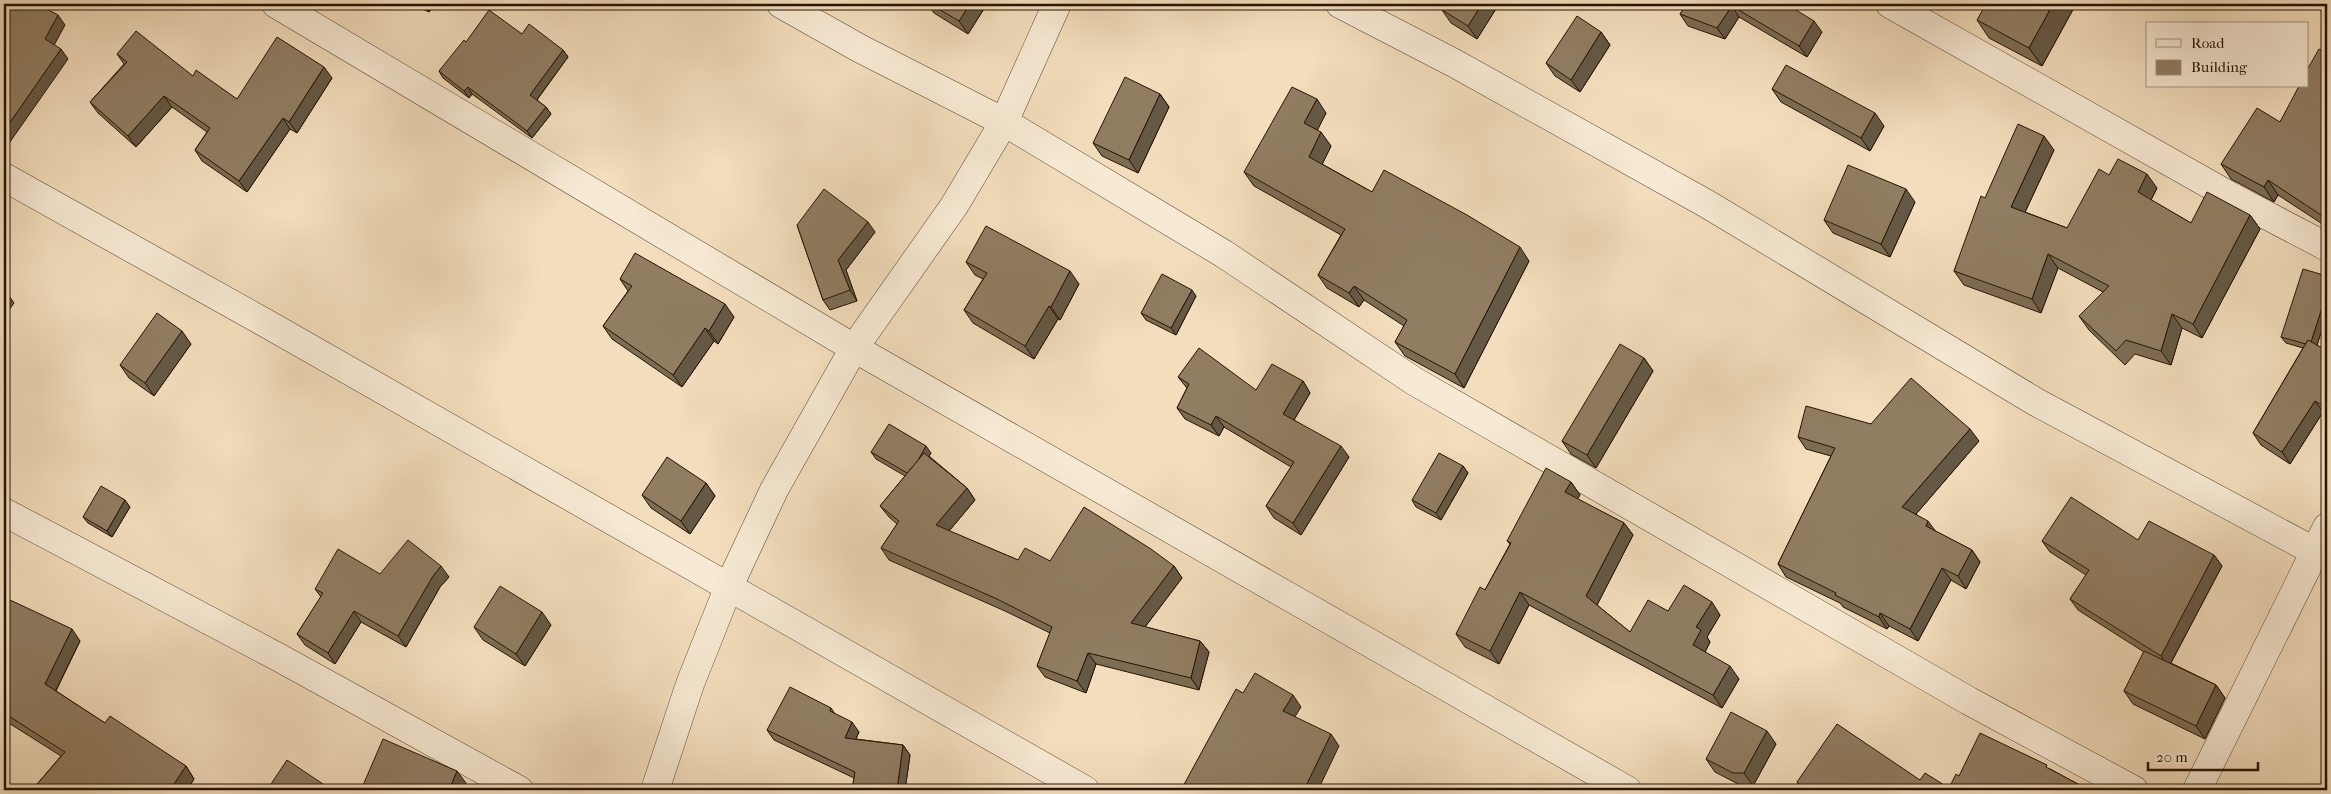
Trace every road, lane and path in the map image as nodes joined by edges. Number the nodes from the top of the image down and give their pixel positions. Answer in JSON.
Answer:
{"nodes":[{"id":1,"x":276,"y":4,"type":"edge"},
{"id":2,"x":781,"y":4,"type":"edge"},
{"id":3,"x":1057,"y":4,"type":"edge"},
{"id":4,"x":1340,"y":4,"type":"edge"},
{"id":5,"x":1890,"y":4,"type":"edge"},
{"id":6,"x":1004,"y":122,"type":"junction"},
{"id":7,"x":4,"y":177,"type":"edge"},
{"id":8,"x":2327,"y":247,"type":"edge"},
{"id":9,"x":854,"y":348,"type":"junction"},
{"id":10,"x":4,"y":512,"type":"edge"},
{"id":11,"x":2327,"y":527,"type":"edge"},
{"id":12,"x":2322,"y":555,"type":"edge"},
{"id":13,"x":729,"y":586,"type":"junction"},
{"id":14,"x":518,"y":790,"type":"edge"},
{"id":15,"x":655,"y":790,"type":"edge"},
{"id":16,"x":1085,"y":790,"type":"edge"},
{"id":17,"x":1627,"y":790,"type":"edge"},
{"id":18,"x":2134,"y":790,"type":"edge"},
{"id":19,"x":2197,"y":790,"type":"edge"}],
"edges":[{"from":1,"to":9,"type":"street"},
{"from":2,"to":6,"type":"street"},
{"from":3,"to":6,"type":"street"},
{"from":4,"to":12,"type":"street"},
{"from":5,"to":8,"type":"street"},
{"from":6,"to":9,"type":"street"},
{"from":6,"to":18,"type":"street"},
{"from":7,"to":13,"type":"street"},
{"from":9,"to":13,"type":"street"},
{"from":9,"to":17,"type":"street"},
{"from":10,"to":14,"type":"street"},
{"from":11,"to":12,"type":"street"},
{"from":12,"to":19,"type":"street"},
{"from":13,"to":15,"type":"street"},
{"from":13,"to":16,"type":"street"}]}
